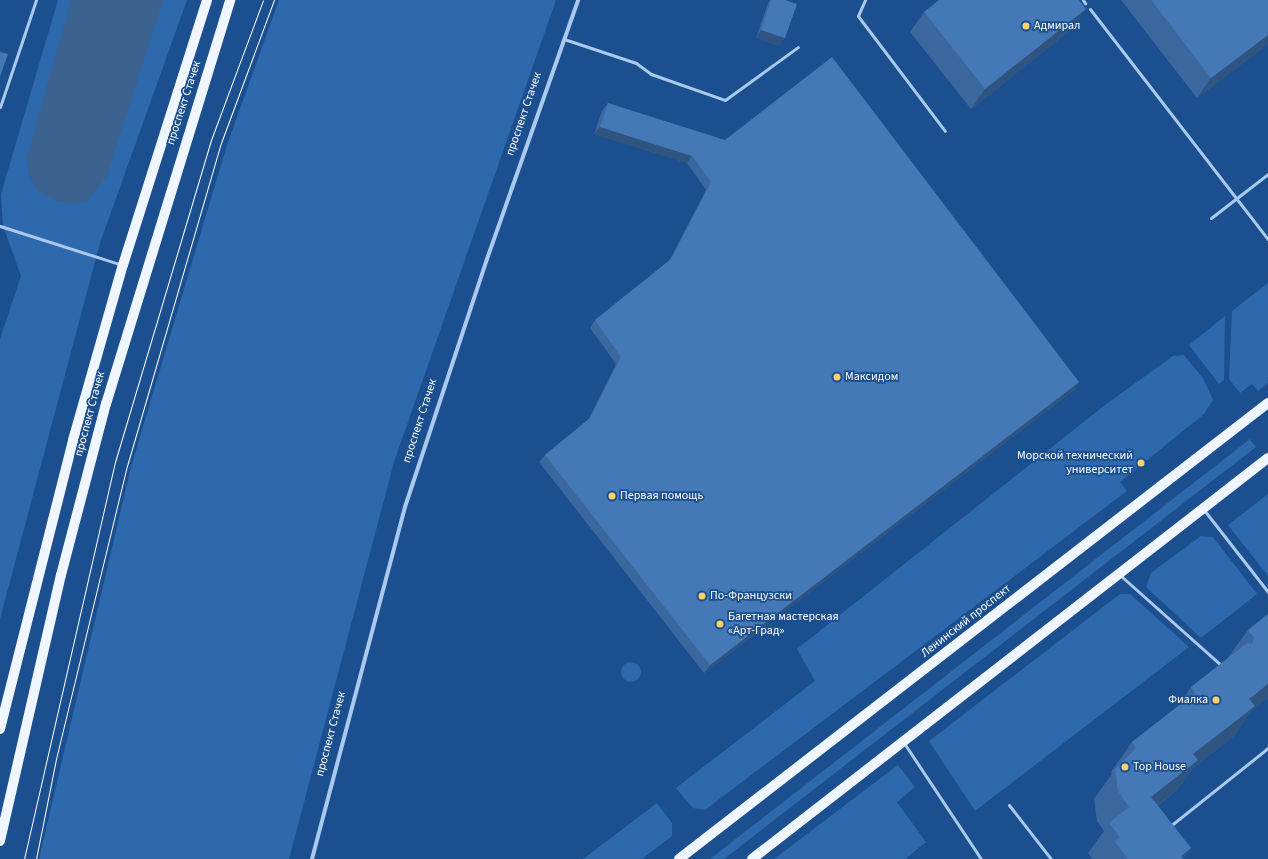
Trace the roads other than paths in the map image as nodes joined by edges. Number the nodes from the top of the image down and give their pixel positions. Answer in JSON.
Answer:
{"nodes":[{"id":1,"x":36,"y":0,"type":"edge"},
{"id":2,"x":207,"y":0,"type":"edge"},
{"id":3,"x":230,"y":0,"type":"edge"},
{"id":4,"x":578,"y":0,"type":"edge"},
{"id":5,"x":865,"y":0,"type":"edge"},
{"id":6,"x":1090,"y":9,"type":"dead end"},
{"id":7,"x":564,"y":39,"type":"junction"},
{"id":8,"x":798,"y":47,"type":"dead end"},
{"id":9,"x":0,"y":107,"type":"edge"},
{"id":10,"x":945,"y":131,"type":"dead end"},
{"id":11,"x":1268,"y":174,"type":"edge"},
{"id":12,"x":1236,"y":199,"type":"junction"},
{"id":13,"x":1212,"y":218,"type":"dead end"},
{"id":14,"x":0,"y":226,"type":"edge"},
{"id":15,"x":1268,"y":239,"type":"edge"},
{"id":16,"x":122,"y":265,"type":"junction"},
{"id":17,"x":1268,"y":402,"type":"edge"},
{"id":18,"x":1268,"y":458,"type":"edge"},
{"id":19,"x":1203,"y":508,"type":"junction"},
{"id":20,"x":1119,"y":574,"type":"junction"},
{"id":21,"x":1268,"y":592,"type":"edge"},
{"id":22,"x":1229,"y":672,"type":"edge"},
{"id":23,"x":0,"y":729,"type":"edge"},
{"id":24,"x":903,"y":742,"type":"junction"},
{"id":25,"x":1268,"y":748,"type":"edge"},
{"id":26,"x":1009,"y":806,"type":"dead end"},
{"id":27,"x":1162,"y":832,"type":"edge"},
{"id":28,"x":0,"y":842,"type":"edge"},
{"id":29,"x":312,"y":859,"type":"edge"},
{"id":30,"x":679,"y":859,"type":"edge"},
{"id":31,"x":752,"y":859,"type":"edge"},
{"id":32,"x":981,"y":859,"type":"edge"},
{"id":33,"x":1051,"y":859,"type":"edge"}],
"edges":[{"from":1,"to":9,"type":"lane"},
{"from":2,"to":16,"type":"main road","name":"проспект Стачек"},
{"from":3,"to":28,"type":"main road","name":"проспект Стачек"},
{"from":4,"to":7,"type":"street","name":"проспект Стачек"},
{"from":5,"to":10,"type":"lane"},
{"from":6,"to":12,"type":"lane"},
{"from":7,"to":8,"type":"lane"},
{"from":7,"to":29,"type":"street","name":"проспект Стачек"},
{"from":11,"to":12,"type":"lane"},
{"from":12,"to":13,"type":"lane"},
{"from":12,"to":15,"type":"lane"},
{"from":14,"to":16,"type":"lane"},
{"from":16,"to":23,"type":"main road","name":"проспект Стачек"},
{"from":17,"to":30,"type":"main road","name":"Ленинский проспект"},
{"from":18,"to":19,"type":"main road"},
{"from":19,"to":20,"type":"main road"},
{"from":19,"to":21,"type":"lane"},
{"from":20,"to":22,"type":"lane"},
{"from":20,"to":24,"type":"main road"},
{"from":24,"to":31,"type":"main road"},
{"from":24,"to":32,"type":"lane"},
{"from":25,"to":27,"type":"lane"},
{"from":26,"to":33,"type":"lane"}]}
